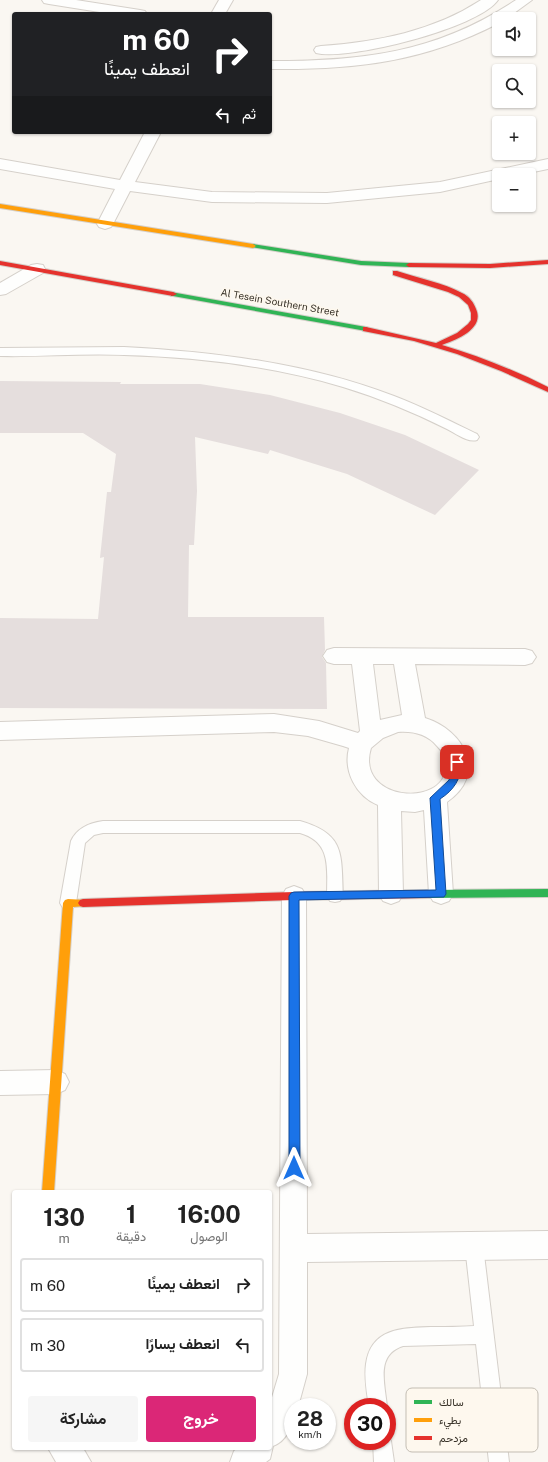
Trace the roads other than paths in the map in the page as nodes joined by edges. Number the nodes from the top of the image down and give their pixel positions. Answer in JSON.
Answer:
{"nodes":[{"id":1,"x":49,"y":0,"type":"edge"},
{"id":2,"x":226,"y":0,"type":"edge"},
{"id":3,"x":491,"y":0,"type":"edge"},
{"id":4,"x":525,"y":0,"type":"edge"},
{"id":5,"x":127,"y":12,"type":"edge"},
{"id":6,"x":219,"y":12,"type":"edge"},
{"id":7,"x":310,"y":50,"type":"dead end"},
{"id":8,"x":272,"y":65,"type":"edge"},
{"id":9,"x":152,"y":134,"type":"edge"},
{"id":10,"x":0,"y":164,"type":"edge"},
{"id":11,"x":548,"y":164,"type":"edge"},
{"id":12,"x":125,"y":186,"type":"junction"},
{"id":13,"x":0,"y":206,"type":"edge"},
{"id":14,"x":105,"y":224,"type":"junction"},
{"id":15,"x":548,"y":262,"type":"edge"},
{"id":16,"x":0,"y":263,"type":"edge"},
{"id":17,"x":361,"y":263,"type":"junction"},
{"id":18,"x":37,"y":269,"type":"junction"},
{"id":19,"x":0,"y":290,"type":"edge"},
{"id":20,"x":439,"y":343,"type":"junction"},
{"id":21,"x":0,"y":352,"type":"edge"},
{"id":22,"x":548,"y":390,"type":"edge"},
{"id":23,"x":473,"y":437,"type":"dead end"},
{"id":24,"x":334,"y":656,"type":"dead end"},
{"id":25,"x":362,"y":656,"type":"junction"},
{"id":26,"x":402,"y":657,"type":"junction"},
{"id":27,"x":525,"y":657,"type":"dead end"},
{"id":28,"x":415,"y":724,"type":"junction"},
{"id":29,"x":0,"y":731,"type":"edge"},
{"id":30,"x":366,"y":739,"type":"junction"},
{"id":31,"x":435,"y":798,"type":"junction"},
{"id":32,"x":389,"y":800,"type":"junction"},
{"id":33,"x":548,"y":893,"type":"edge"},
{"id":34,"x":391,"y":894,"type":"junction"},
{"id":35,"x":441,"y":894,"type":"junction"},
{"id":36,"x":294,"y":896,"type":"junction"},
{"id":37,"x":335,"y":896,"type":"junction"},
{"id":38,"x":68,"y":903,"type":"junction"},
{"id":39,"x":56,"y":1082,"type":"junction"},
{"id":40,"x":0,"y":1084,"type":"edge"},
{"id":41,"x":48,"y":1190,"type":"edge"},
{"id":42,"x":548,"y":1245,"type":"edge"},
{"id":43,"x":474,"y":1246,"type":"junction"},
{"id":44,"x":294,"y":1248,"type":"junction"},
{"id":45,"x":484,"y":1335,"type":"junction"},
{"id":46,"x":490,"y":1388,"type":"edge"},
{"id":47,"x":377,"y":1398,"type":"edge"},
{"id":48,"x":272,"y":1430,"type":"edge"},
{"id":49,"x":65,"y":1450,"type":"edge"},
{"id":50,"x":257,"y":1450,"type":"edge"},
{"id":51,"x":383,"y":1450,"type":"edge"},
{"id":52,"x":498,"y":1452,"type":"edge"},
{"id":53,"x":76,"y":1462,"type":"edge"},
{"id":54,"x":245,"y":1462,"type":"edge"},
{"id":55,"x":384,"y":1462,"type":"edge"},
{"id":56,"x":499,"y":1462,"type":"edge"}],
"edges":[{"from":1,"to":5,"type":"street"},
{"from":2,"to":6,"type":"street"},
{"from":3,"to":7,"type":"street"},
{"from":4,"to":8,"type":"street"},
{"from":9,"to":12,"type":"street"},
{"from":10,"to":12,"type":"street"},
{"from":11,"to":12,"type":"street"},
{"from":12,"to":14,"type":"street"},
{"from":13,"to":14,"type":"main road"},
{"from":14,"to":17,"type":"main road"},
{"from":15,"to":17,"type":"main road"},
{"from":16,"to":18,"type":"main road","name":"Al Tesein Southern Street"},
{"from":17,"to":20,"type":"main road"},
{"from":18,"to":19,"type":"street"},
{"from":18,"to":20,"type":"main road","name":"Al Tesein Southern Street"},
{"from":20,"to":22,"type":"main road","name":"Al Tesein Southern Street"},
{"from":21,"to":23,"type":"lane"},
{"from":24,"to":25,"type":"street"},
{"from":25,"to":26,"type":"street"},
{"from":25,"to":30,"type":"street"},
{"from":26,"to":27,"type":"street"},
{"from":26,"to":28,"type":"street"},
{"from":28,"to":30,"type":"street"},
{"from":28,"to":31,"type":"street"},
{"from":29,"to":30,"type":"street"},
{"from":30,"to":32,"type":"street"},
{"from":31,"to":32,"type":"street"},
{"from":31,"to":35,"type":"street"},
{"from":32,"to":34,"type":"street"},
{"from":33,"to":35,"type":"main road"},
{"from":34,"to":35,"type":"main road"},
{"from":34,"to":37,"type":"main road"},
{"from":36,"to":37,"type":"main road"},
{"from":36,"to":38,"type":"main road"},
{"from":36,"to":44,"type":"street"},
{"from":37,"to":38,"type":"lane"},
{"from":38,"to":39,"type":"main road"},
{"from":39,"to":40,"type":"street"},
{"from":39,"to":41,"type":"main road"},
{"from":42,"to":43,"type":"street"},
{"from":43,"to":44,"type":"street"},
{"from":43,"to":45,"type":"lane"},
{"from":44,"to":48,"type":"street"},
{"from":45,"to":46,"type":"lane"},
{"from":45,"to":47,"type":"lane"},
{"from":49,"to":53,"type":"street"},
{"from":50,"to":54,"type":"street"},
{"from":51,"to":55,"type":"lane"},
{"from":52,"to":56,"type":"lane"}]}
